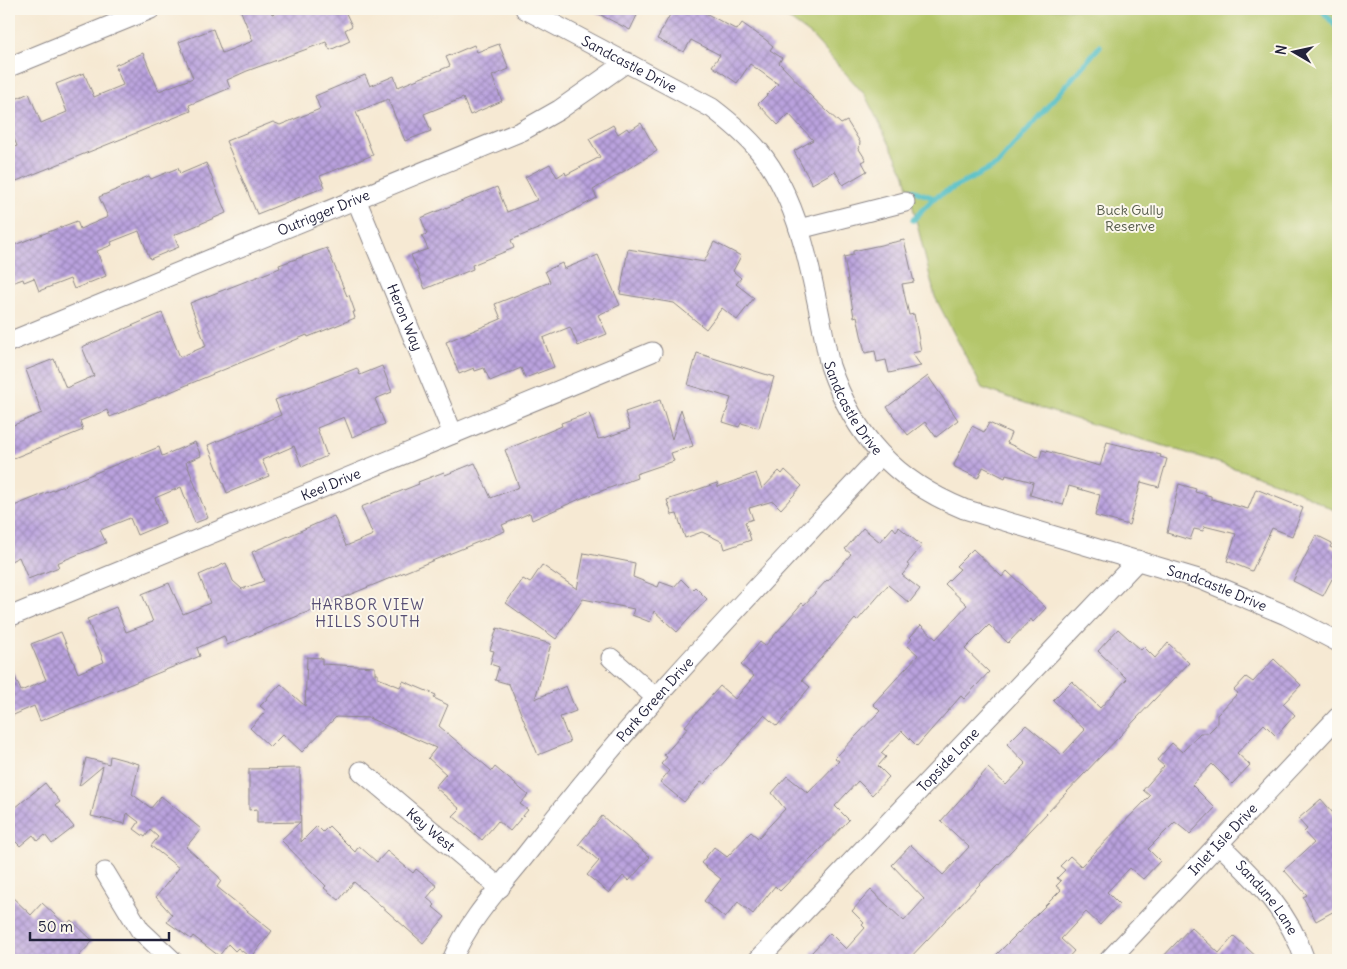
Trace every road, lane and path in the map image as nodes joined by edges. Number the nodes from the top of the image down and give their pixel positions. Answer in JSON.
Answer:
{"nodes":[{"id":1,"x":150,"y":9,"type":"edge"},
{"id":2,"x":525,"y":9,"type":"edge"},
{"id":3,"x":627,"y":62,"type":"junction"},
{"id":4,"x":9,"y":67,"type":"edge"},
{"id":5,"x":356,"y":199,"type":"junction"},
{"id":6,"x":905,"y":202,"type":"dead end"},
{"id":7,"x":799,"y":229,"type":"junction"},
{"id":8,"x":9,"y":342,"type":"edge"},
{"id":9,"x":652,"y":352,"type":"dead end"},
{"id":10,"x":453,"y":434,"type":"junction"},
{"id":11,"x":881,"y":455,"type":"junction"},
{"id":12,"x":1138,"y":560,"type":"junction"},
{"id":13,"x":9,"y":617,"type":"edge"},
{"id":14,"x":1338,"y":642,"type":"edge"},
{"id":15,"x":611,"y":658,"type":"dead end"},
{"id":16,"x":655,"y":698,"type":"junction"},
{"id":17,"x":1338,"y":718,"type":"edge"},
{"id":18,"x":361,"y":771,"type":"dead end"},
{"id":19,"x":1218,"y":844,"type":"junction"},
{"id":20,"x":105,"y":872,"type":"dead end"},
{"id":21,"x":500,"y":888,"type":"junction"},
{"id":22,"x":172,"y":960,"type":"edge"},
{"id":23,"x":452,"y":960,"type":"edge"},
{"id":24,"x":758,"y":960,"type":"edge"},
{"id":25,"x":1109,"y":960,"type":"edge"},
{"id":26,"x":1305,"y":960,"type":"edge"}],
"edges":[{"from":1,"to":4,"type":"street"},
{"from":2,"to":3,"type":"street","name":"Sandcastle Drive"},
{"from":3,"to":5,"type":"street","name":"Outrigger Drive"},
{"from":3,"to":7,"type":"street","name":"Sandcastle Drive"},
{"from":5,"to":8,"type":"street","name":"Outrigger Drive"},
{"from":5,"to":10,"type":"street","name":"Heron Way"},
{"from":6,"to":7,"type":"street"},
{"from":7,"to":11,"type":"street","name":"Sandcastle Drive"},
{"from":9,"to":10,"type":"street","name":"Keel Drive"},
{"from":10,"to":13,"type":"street","name":"Keel Drive"},
{"from":11,"to":12,"type":"street","name":"Sandcastle Drive"},
{"from":11,"to":16,"type":"street","name":"Park Green Drive"},
{"from":12,"to":14,"type":"street","name":"Sandcastle Drive"},
{"from":12,"to":24,"type":"street","name":"Topside Lane"},
{"from":15,"to":16,"type":"street"},
{"from":16,"to":21,"type":"street","name":"Park Green Drive"},
{"from":17,"to":19,"type":"street","name":"Inlet Isle Drive"},
{"from":18,"to":21,"type":"street","name":"Key West"},
{"from":19,"to":25,"type":"street","name":"Inlet Isle Drive"},
{"from":19,"to":26,"type":"street","name":"Sandune Lane"},
{"from":20,"to":22,"type":"street"},
{"from":21,"to":23,"type":"street","name":"Park Green Drive"}]}
